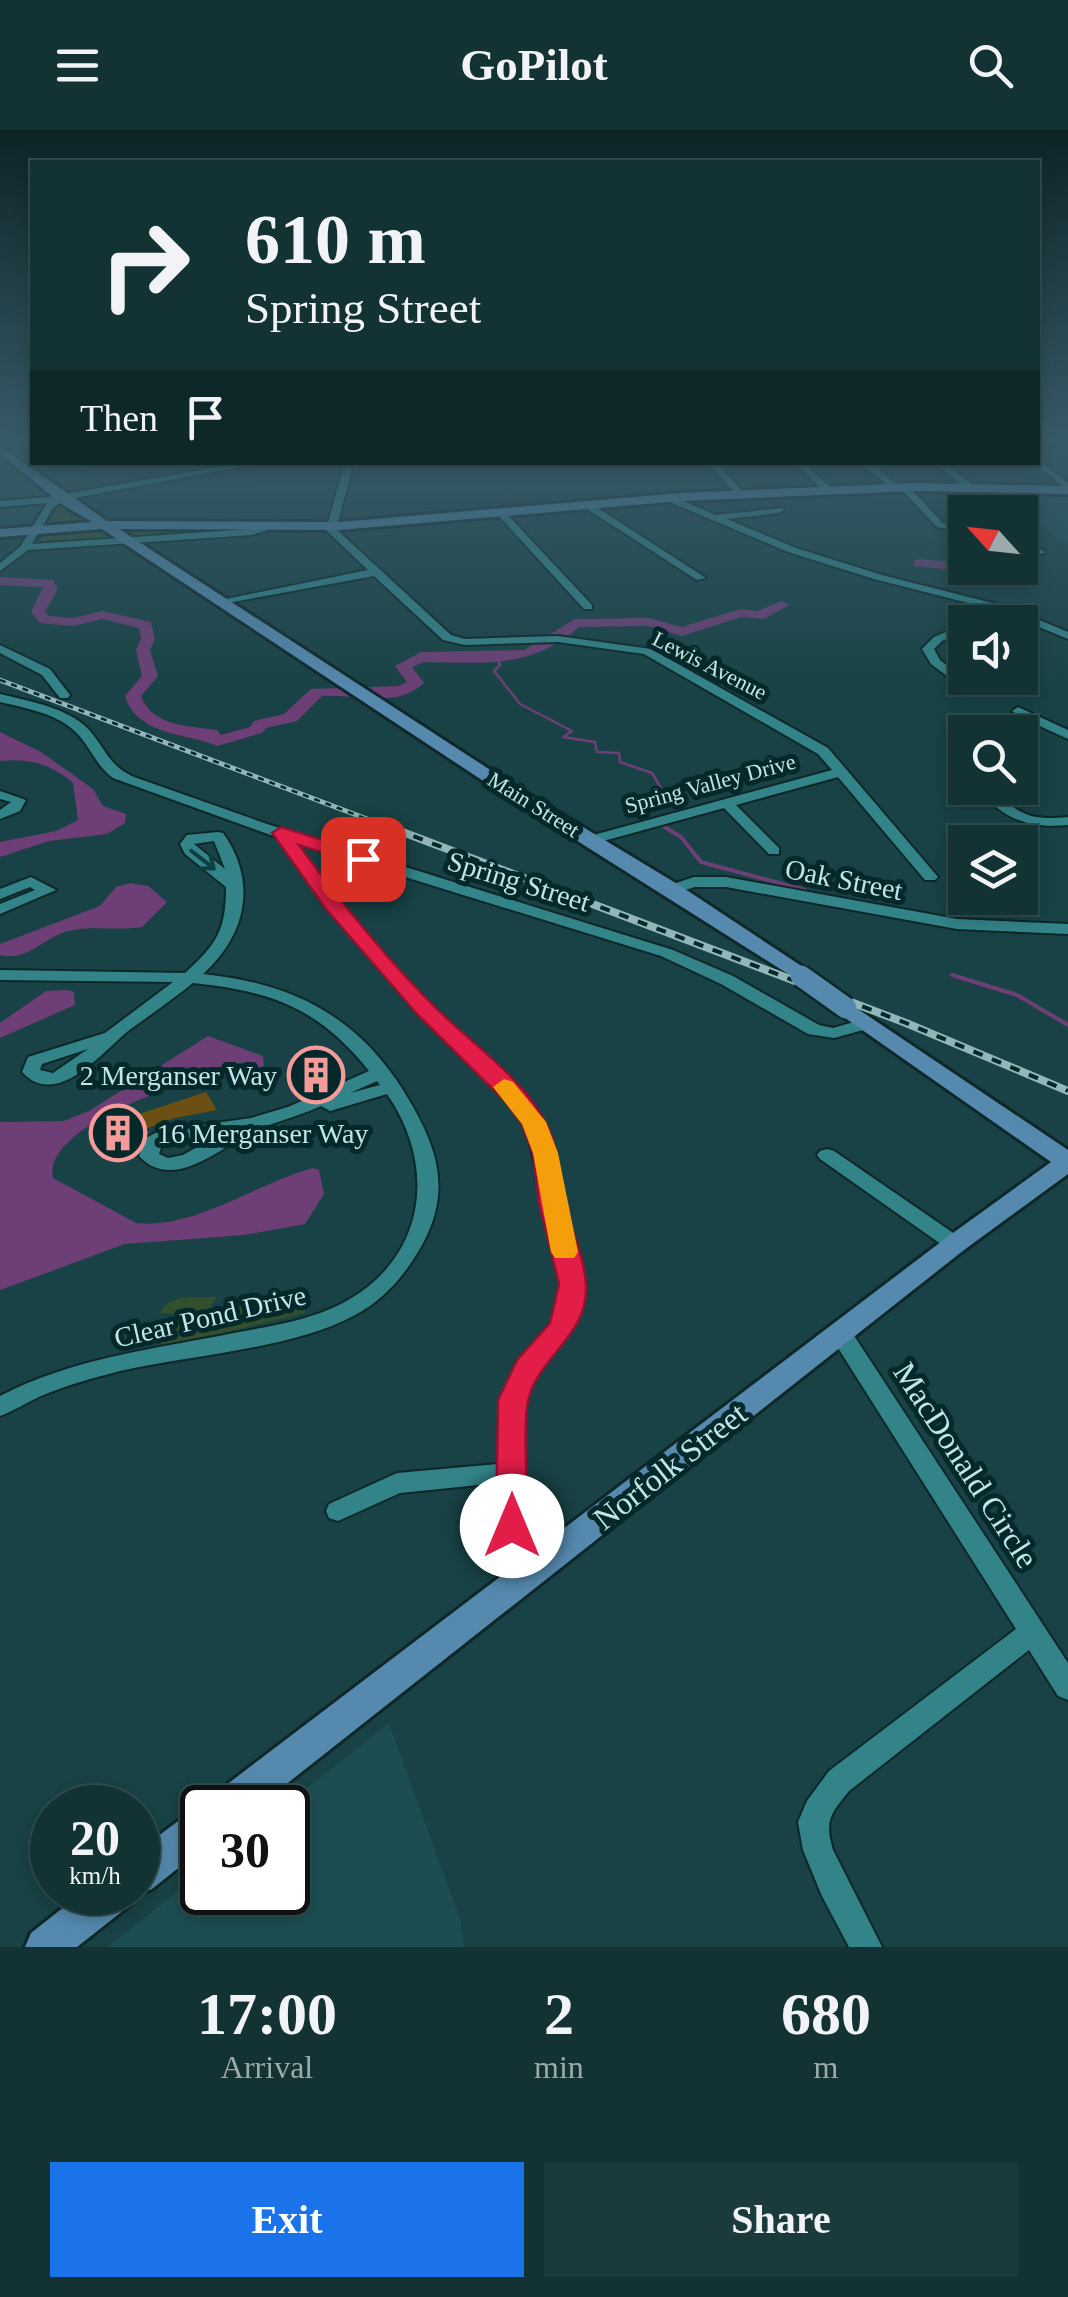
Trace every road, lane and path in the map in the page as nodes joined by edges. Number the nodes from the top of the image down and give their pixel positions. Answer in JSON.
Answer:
{"nodes":[{"id":1,"x":89,"y":526,"type":"edge"},
{"id":2,"x":109,"y":526,"type":"edge"},
{"id":3,"x":237,"y":526,"type":"edge"},
{"id":4,"x":271,"y":526,"type":"junction"},
{"id":5,"x":332,"y":526,"type":"joint"},
{"id":6,"x":512,"y":526,"type":"edge"},
{"id":7,"x":620,"y":526,"type":"edge"},
{"id":8,"x":734,"y":526,"type":"edge"},
{"id":9,"x":37,"y":528,"type":"junction"},
{"id":10,"x":0,"y":533,"type":"edge"},
{"id":11,"x":131,"y":540,"type":"junction"},
{"id":12,"x":27,"y":546,"type":"junction"},
{"id":13,"x":0,"y":568,"type":"edge"},
{"id":14,"x":376,"y":572,"type":"junction"},
{"id":15,"x":702,"y":578,"type":"dead end"},
{"id":16,"x":226,"y":602,"type":"junction"},
{"id":17,"x":988,"y":605,"type":"edge"},
{"id":18,"x":588,"y":607,"type":"dead end"},
{"id":19,"x":1038,"y":623,"type":"edge"},
{"id":20,"x":948,"y":634,"type":"edge"},
{"id":21,"x":1068,"y":636,"type":"edge"},
{"id":22,"x":0,"y":648,"type":"edge"},
{"id":23,"x":948,"y":670,"type":"edge"},
{"id":24,"x":64,"y":695,"type":"dead end"},
{"id":25,"x":0,"y":698,"type":"edge"},
{"id":26,"x":1038,"y":721,"type":"edge"},
{"id":27,"x":1068,"y":735,"type":"edge"},
{"id":28,"x":840,"y":772,"type":"junction"},
{"id":29,"x":0,"y":794,"type":"edge"},
{"id":30,"x":726,"y":802,"type":"junction"},
{"id":31,"x":1002,"y":805,"type":"edge"},
{"id":32,"x":0,"y":816,"type":"edge"},
{"id":33,"x":1068,"y":821,"type":"edge"},
{"id":34,"x":281,"y":833,"type":"junction"},
{"id":35,"x":591,"y":840,"type":"junction"},
{"id":36,"x":774,"y":850,"type":"dead end"},
{"id":37,"x":930,"y":877,"type":"dead end"},
{"id":38,"x":235,"y":884,"type":"dead end"},
{"id":39,"x":672,"y":888,"type":"junction"},
{"id":40,"x":0,"y":894,"type":"edge"},
{"id":41,"x":0,"y":909,"type":"edge"},
{"id":42,"x":1068,"y":929,"type":"edge"},
{"id":43,"x":0,"y":974,"type":"edge"},
{"id":44,"x":183,"y":978,"type":"junction"},
{"id":45,"x":868,"y":1024,"type":"junction"},
{"id":46,"x":110,"y":1036,"type":"dead end"},
{"id":47,"x":386,"y":1080,"type":"junction"},
{"id":48,"x":253,"y":1124,"type":"dead end"},
{"id":49,"x":828,"y":1155,"type":"dead end"},
{"id":50,"x":1068,"y":1163,"type":"edge"},
{"id":51,"x":955,"y":1244,"type":"junction"},
{"id":52,"x":840,"y":1334,"type":"junction"},
{"id":53,"x":0,"y":1407,"type":"edge"},
{"id":54,"x":512,"y":1472,"type":"junction"},
{"id":55,"x":338,"y":1512,"type":"dead end"},
{"id":56,"x":540,"y":1566,"type":"junction"},
{"id":57,"x":1031,"y":1633,"type":"junction"},
{"id":58,"x":1068,"y":1688,"type":"edge"},
{"id":59,"x":256,"y":1785,"type":"edge"},
{"id":60,"x":180,"y":1843,"type":"edge"},
{"id":61,"x":160,"y":1859,"type":"edge"},
{"id":62,"x":86,"y":1915,"type":"edge"},
{"id":63,"x":45,"y":1947,"type":"edge"},
{"id":64,"x":866,"y":1947,"type":"edge"}],
"edges":[{"from":1,"to":9,"type":"main road"},
{"from":2,"to":11,"type":"main road","name":"Main Street"},
{"from":3,"to":4,"type":"main road"},
{"from":4,"to":5,"type":"main road"},
{"from":4,"to":11,"type":"street"},
{"from":5,"to":14,"type":"street","name":"Lewis Avenue"},
{"from":6,"to":18,"type":"street"},
{"from":7,"to":15,"type":"street"},
{"from":8,"to":17,"type":"street"},
{"from":9,"to":10,"type":"main road"},
{"from":9,"to":12,"type":"street"},
{"from":11,"to":12,"type":"street"},
{"from":11,"to":16,"type":"main road","name":"Main Street"},
{"from":12,"to":13,"type":"street"},
{"from":14,"to":16,"type":"street"},
{"from":14,"to":28,"type":"street","name":"Lewis Avenue"},
{"from":16,"to":35,"type":"main road","name":"Main Street"},
{"from":19,"to":21,"type":"street"},
{"from":20,"to":23,"type":"street"},
{"from":22,"to":24,"type":"street"},
{"from":25,"to":34,"type":"street","name":"Spring Street"},
{"from":26,"to":27,"type":"street"},
{"from":28,"to":30,"type":"street","name":"Spring Valley Drive"},
{"from":28,"to":37,"type":"street","name":"Lewis Avenue"},
{"from":29,"to":32,"type":"street"},
{"from":30,"to":35,"type":"street","name":"Spring Valley Drive"},
{"from":30,"to":36,"type":"street"},
{"from":31,"to":33,"type":"street"},
{"from":34,"to":45,"type":"street","name":"Spring Street"},
{"from":34,"to":54,"type":"street"},
{"from":35,"to":39,"type":"main road","name":"Main Street"},
{"from":38,"to":44,"type":"street"},
{"from":39,"to":42,"type":"street","name":"Oak Street"},
{"from":39,"to":45,"type":"main road","name":"Main Street","bridge":true},
{"from":40,"to":41,"type":"street"},
{"from":43,"to":44,"type":"street","name":"Clear Pond Drive"},
{"from":44,"to":46,"type":"street"},
{"from":44,"to":47,"type":"street","name":"Clear Pond Drive"},
{"from":45,"to":50,"type":"main road","name":"Main Street"},
{"from":47,"to":48,"type":"street"},
{"from":47,"to":53,"type":"street","name":"Clear Pond Drive"},
{"from":49,"to":51,"type":"street"},
{"from":50,"to":51,"type":"main road","name":"Norfolk Street"},
{"from":51,"to":52,"type":"main road","name":"Norfolk Street"},
{"from":52,"to":56,"type":"main road","name":"Norfolk Street"},
{"from":52,"to":57,"type":"street","name":"MacDonald Circle"},
{"from":54,"to":55,"type":"street"},
{"from":54,"to":56,"type":"street"},
{"from":56,"to":59,"type":"main road","name":"Norfolk Street"},
{"from":57,"to":58,"type":"street","name":"MacDonald Circle"},
{"from":57,"to":64,"type":"street"},
{"from":60,"to":61,"type":"main road"},
{"from":62,"to":63,"type":"main road"}]}
